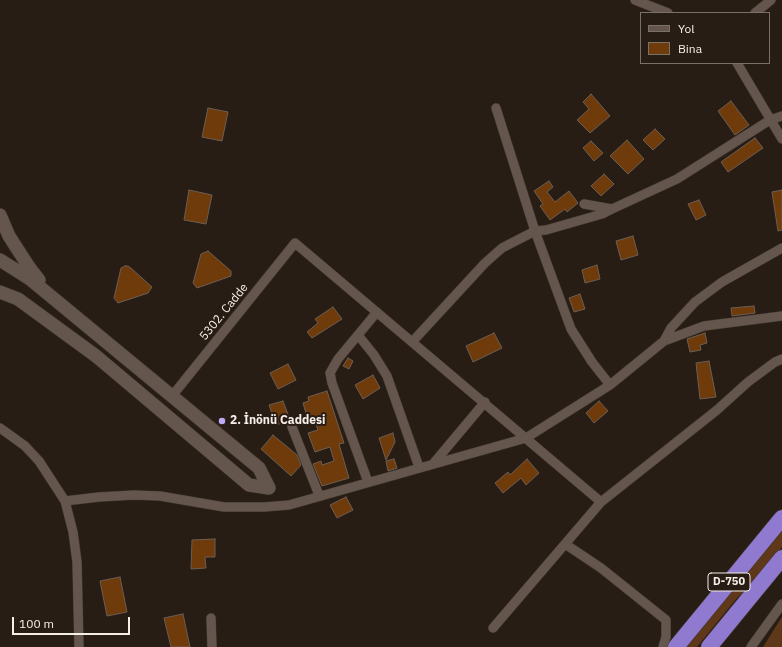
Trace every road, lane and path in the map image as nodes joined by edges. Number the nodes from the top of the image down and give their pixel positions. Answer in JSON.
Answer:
{"nodes":[{"id":1,"x":635,"y":0,"type":"edge"},
{"id":2,"x":771,"y":0,"type":"edge"},
{"id":3,"x":665,"y":12,"type":"edge"},
{"id":4,"x":756,"y":12,"type":"edge"},
{"id":5,"x":738,"y":64,"type":"edge"},
{"id":6,"x":496,"y":108,"type":"dead end"},
{"id":7,"x":782,"y":116,"type":"edge"},
{"id":8,"x":770,"y":120,"type":"junction"},
{"id":9,"x":782,"y":139,"type":"edge"},
{"id":10,"x":584,"y":204,"type":"dead end"},
{"id":11,"x":612,"y":209,"type":"junction"},
{"id":12,"x":0,"y":215,"type":"edge"},
{"id":13,"x":535,"y":231,"type":"junction"},
{"id":14,"x":782,"y":248,"type":"edge"},
{"id":15,"x":0,"y":260,"type":"edge"},
{"id":16,"x":0,"y":292,"type":"edge"},
{"id":17,"x":57,"y":301,"type":"junction"},
{"id":18,"x":377,"y":312,"type":"junction"},
{"id":19,"x":782,"y":316,"type":"edge"},
{"id":20,"x":358,"y":335,"type":"junction"},
{"id":21,"x":413,"y":341,"type":"junction"},
{"id":22,"x":664,"y":341,"type":"junction"},
{"id":23,"x":782,"y":359,"type":"edge"},
{"id":24,"x":610,"y":384,"type":"junction"},
{"id":25,"x":172,"y":396,"type":"junction"},
{"id":26,"x":485,"y":402,"type":"junction"},
{"id":27,"x":161,"y":410,"type":"junction"},
{"id":28,"x":292,"y":427,"type":"dead end"},
{"id":29,"x":0,"y":428,"type":"edge"},
{"id":30,"x":526,"y":438,"type":"junction"},
{"id":31,"x":433,"y":464,"type":"junction"},
{"id":32,"x":419,"y":467,"type":"junction"},
{"id":33,"x":368,"y":482,"type":"junction"},
{"id":34,"x":319,"y":495,"type":"junction"},
{"id":35,"x":65,"y":502,"type":"junction"},
{"id":36,"x":601,"y":502,"type":"junction"},
{"id":37,"x":782,"y":518,"type":"edge"},
{"id":38,"x":565,"y":544,"type":"junction"},
{"id":39,"x":782,"y":558,"type":"edge"},
{"id":40,"x":782,"y":604,"type":"edge"},
{"id":41,"x":211,"y":618,"type":"dead end"},
{"id":42,"x":493,"y":628,"type":"dead end"},
{"id":43,"x":79,"y":647,"type":"edge"},
{"id":44,"x":212,"y":647,"type":"edge"},
{"id":45,"x":663,"y":647,"type":"edge"},
{"id":46,"x":676,"y":647,"type":"edge"},
{"id":47,"x":709,"y":647,"type":"edge"},
{"id":48,"x":751,"y":647,"type":"edge"}],
"edges":[{"from":1,"to":3,"type":"street"},
{"from":2,"to":4,"type":"street"},
{"from":5,"to":8,"type":"street"},
{"from":6,"to":13,"type":"street"},
{"from":7,"to":8,"type":"street"},
{"from":8,"to":9,"type":"street"},
{"from":8,"to":11,"type":"street"},
{"from":10,"to":11,"type":"street"},
{"from":11,"to":13,"type":"street"},
{"from":12,"to":17,"type":"main road"},
{"from":13,"to":21,"type":"street"},
{"from":13,"to":24,"type":"street"},
{"from":14,"to":22,"type":"street"},
{"from":15,"to":17,"type":"main road"},
{"from":16,"to":27,"type":"main road"},
{"from":17,"to":25,"type":"main road"},
{"from":18,"to":20,"type":"street"},
{"from":18,"to":21,"type":"street"},
{"from":18,"to":25,"type":"street","name":"5302. Cadde"},
{"from":19,"to":22,"type":"street"},
{"from":20,"to":32,"type":"street"},
{"from":20,"to":33,"type":"street"},
{"from":21,"to":26,"type":"street"},
{"from":22,"to":24,"type":"street"},
{"from":23,"to":36,"type":"street"},
{"from":24,"to":30,"type":"street"},
{"from":25,"to":27,"type":"main road"},
{"from":25,"to":27,"type":"main road"},
{"from":26,"to":30,"type":"street"},
{"from":26,"to":31,"type":"street"},
{"from":28,"to":34,"type":"street"},
{"from":29,"to":35,"type":"street"},
{"from":30,"to":31,"type":"street"},
{"from":30,"to":36,"type":"street"},
{"from":31,"to":32,"type":"street"},
{"from":32,"to":33,"type":"street"},
{"from":33,"to":34,"type":"street"},
{"from":34,"to":35,"type":"street"},
{"from":35,"to":43,"type":"street"},
{"from":36,"to":38,"type":"street"},
{"from":37,"to":46,"type":"highway","number":"D-750"},
{"from":38,"to":42,"type":"street"},
{"from":38,"to":45,"type":"street"},
{"from":39,"to":47,"type":"highway"},
{"from":40,"to":48,"type":"street"},
{"from":41,"to":44,"type":"street"}]}
